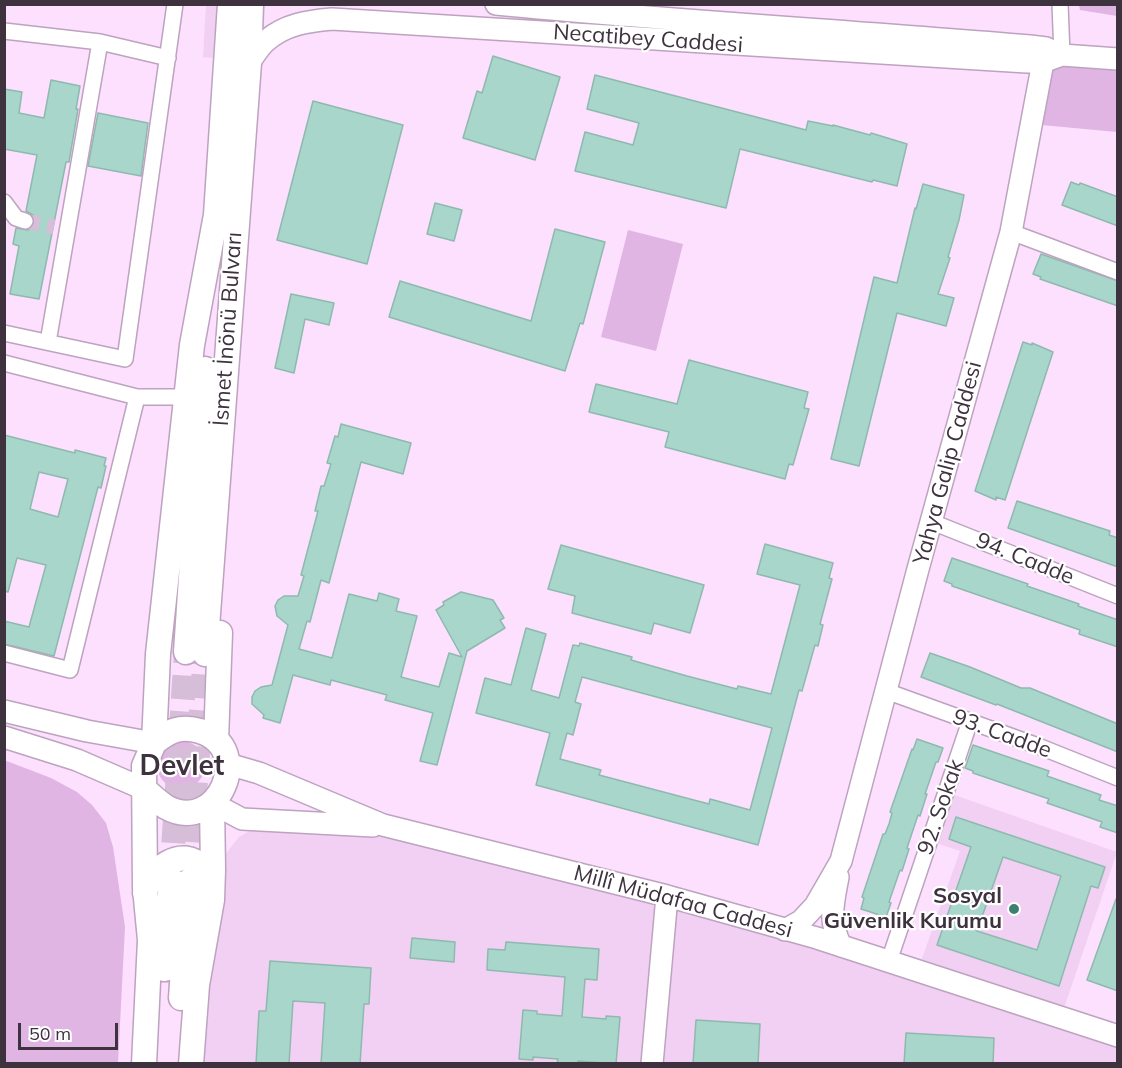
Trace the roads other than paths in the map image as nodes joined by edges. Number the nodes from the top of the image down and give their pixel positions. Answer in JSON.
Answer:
{"nodes":[{"id":1,"x":175,"y":4,"type":"edge"},
{"id":2,"x":230,"y":4,"type":"edge"},
{"id":3,"x":251,"y":4,"type":"edge"},
{"id":4,"x":496,"y":4,"type":"edge"},
{"id":5,"x":1060,"y":4,"type":"edge"},
{"id":6,"x":655,"y":21,"type":"edge"},
{"id":7,"x":4,"y":31,"type":"edge"},
{"id":8,"x":100,"y":42,"type":"junction"},
{"id":9,"x":168,"y":58,"type":"junction"},
{"id":10,"x":1052,"y":58,"type":"junction"},
{"id":11,"x":1118,"y":59,"type":"edge"},
{"id":12,"x":249,"y":63,"type":"junction"},
{"id":13,"x":4,"y":202,"type":"edge"},
{"id":14,"x":226,"y":217,"type":"junction"},
{"id":15,"x":25,"y":221,"type":"tunnel mouth"},
{"id":16,"x":1011,"y":232,"type":"junction"},
{"id":17,"x":1118,"y":272,"type":"edge"},
{"id":18,"x":4,"y":333,"type":"edge"},
{"id":19,"x":48,"y":342,"type":"junction"},
{"id":20,"x":4,"y":363,"type":"edge"},
{"id":21,"x":137,"y":397,"type":"junction"},
{"id":22,"x":187,"y":397,"type":"junction"},
{"id":23,"x":932,"y":522,"type":"junction"},
{"id":24,"x":1118,"y":596,"type":"edge"},
{"id":25,"x":4,"y":653,"type":"edge"},
{"id":26,"x":195,"y":653,"type":"tunnel mouth"},
{"id":27,"x":886,"y":692,"type":"junction"},
{"id":28,"x":4,"y":711,"type":"edge"},
{"id":29,"x":970,"y":721,"type":"junction"},
{"id":30,"x":4,"y":737,"type":"edge"},
{"id":31,"x":216,"y":740,"type":"junction"},
{"id":32,"x":154,"y":743,"type":"junction"},
{"id":33,"x":228,"y":764,"type":"junction"},
{"id":34,"x":1118,"y":778,"type":"edge"},
{"id":35,"x":144,"y":789,"type":"junction"},
{"id":36,"x":212,"y":803,"type":"junction"},
{"id":37,"x":383,"y":825,"type":"junction"},
{"id":38,"x":841,"y":861,"type":"junction"},
{"id":39,"x":146,"y":888,"type":"junction"},
{"id":40,"x":667,"y":896,"type":"junction"},
{"id":41,"x":212,"y":900,"type":"junction"},
{"id":42,"x":785,"y":930,"type":"junction"},
{"id":43,"x":841,"y":946,"type":"junction"},
{"id":44,"x":889,"y":961,"type":"junction"},
{"id":45,"x":1118,"y":1036,"type":"edge"},
{"id":46,"x":129,"y":1064,"type":"edge"},
{"id":47,"x":144,"y":1064,"type":"edge"},
{"id":48,"x":157,"y":1064,"type":"edge"},
{"id":49,"x":176,"y":1064,"type":"edge"},
{"id":50,"x":191,"y":1064,"type":"edge"},
{"id":51,"x":652,"y":1064,"type":"edge"}],
"edges":[{"from":1,"to":9,"type":"street"},
{"from":2,"to":14,"type":"main road","name":"İsmet İnönü Bulvarı"},
{"from":3,"to":12,"type":"main road","name":"İsmet İnönü Bulvarı"},
{"from":4,"to":6,"type":"main road","name":"Necatibey Caddesi"},
{"from":5,"to":10,"type":"street"},
{"from":6,"to":10,"type":"main road","name":"Necatibey Caddesi"},
{"from":6,"to":12,"type":"main road","name":"Necatibey Caddesi"},
{"from":7,"to":8,"type":"street"},
{"from":8,"to":9,"type":"street"},
{"from":8,"to":19,"type":"street"},
{"from":9,"to":19,"type":"street"},
{"from":10,"to":11,"type":"main road","name":"Necatibey Caddesi"},
{"from":10,"to":16,"type":"main road","name":"Yahya Galip Caddesi"},
{"from":12,"to":14,"type":"main road","name":"İsmet İnönü Bulvarı"},
{"from":13,"to":15,"type":"street"},
{"from":14,"to":22,"type":"main road"},
{"from":14,"to":26,"type":"main road","name":"İsmet İnönü Bulvarı"},
{"from":14,"to":31,"type":"main road"},
{"from":16,"to":17,"type":"street"},
{"from":16,"to":23,"type":"main road","name":"Yahya Galip Caddesi"},
{"from":18,"to":19,"type":"street"},
{"from":20,"to":21,"type":"street"},
{"from":21,"to":22,"type":"street"},
{"from":21,"to":25,"type":"street"},
{"from":22,"to":32,"type":"main road"},
{"from":23,"to":24,"type":"street","name":"94. Cadde"},
{"from":23,"to":27,"type":"main road","name":"Yahya Galip Caddesi"},
{"from":27,"to":29,"type":"street","name":"93. Cadde"},
{"from":27,"to":38,"type":"main road","name":"Yahya Galip Caddesi"},
{"from":28,"to":32,"type":"main road"},
{"from":29,"to":34,"type":"street","name":"93. Cadde"},
{"from":29,"to":44,"type":"street","name":"92. Sokak"},
{"from":30,"to":35,"type":"main road"},
{"from":31,"to":32,"type":"main road"},
{"from":31,"to":33,"type":"main road"},
{"from":32,"to":35,"type":"main road"},
{"from":33,"to":36,"type":"main road"},
{"from":33,"to":37,"type":"main road","name":"Millî Müdafaa Caddesi"},
{"from":35,"to":36,"type":"main road"},
{"from":35,"to":39,"type":"main road"},
{"from":36,"to":37,"type":"main road","name":"Millî Müdafaa Caddesi"},
{"from":36,"to":41,"type":"main road"},
{"from":37,"to":40,"type":"main road","name":"Millî Müdafaa Caddesi"},
{"from":38,"to":42,"type":"main road","name":"Yahya Galip Caddesi"},
{"from":38,"to":43,"type":"main road","name":"Yahya Galip Caddesi"},
{"from":39,"to":41,"type":"main road"},
{"from":39,"to":46,"type":"main road"},
{"from":39,"to":47,"type":"main road"},
{"from":40,"to":42,"type":"main road","name":"Millî Müdafaa Caddesi"},
{"from":40,"to":51,"type":"main road"},
{"from":41,"to":50,"type":"main road"},
{"from":42,"to":43,"type":"main road","name":"Millî Müdafaa Caddesi"},
{"from":43,"to":44,"type":"main road","name":"Millî Müdafaa Caddesi"},
{"from":44,"to":45,"type":"main road","name":"Millî Müdafaa Caddesi"},
{"from":48,"to":49,"type":"main road"}]}
